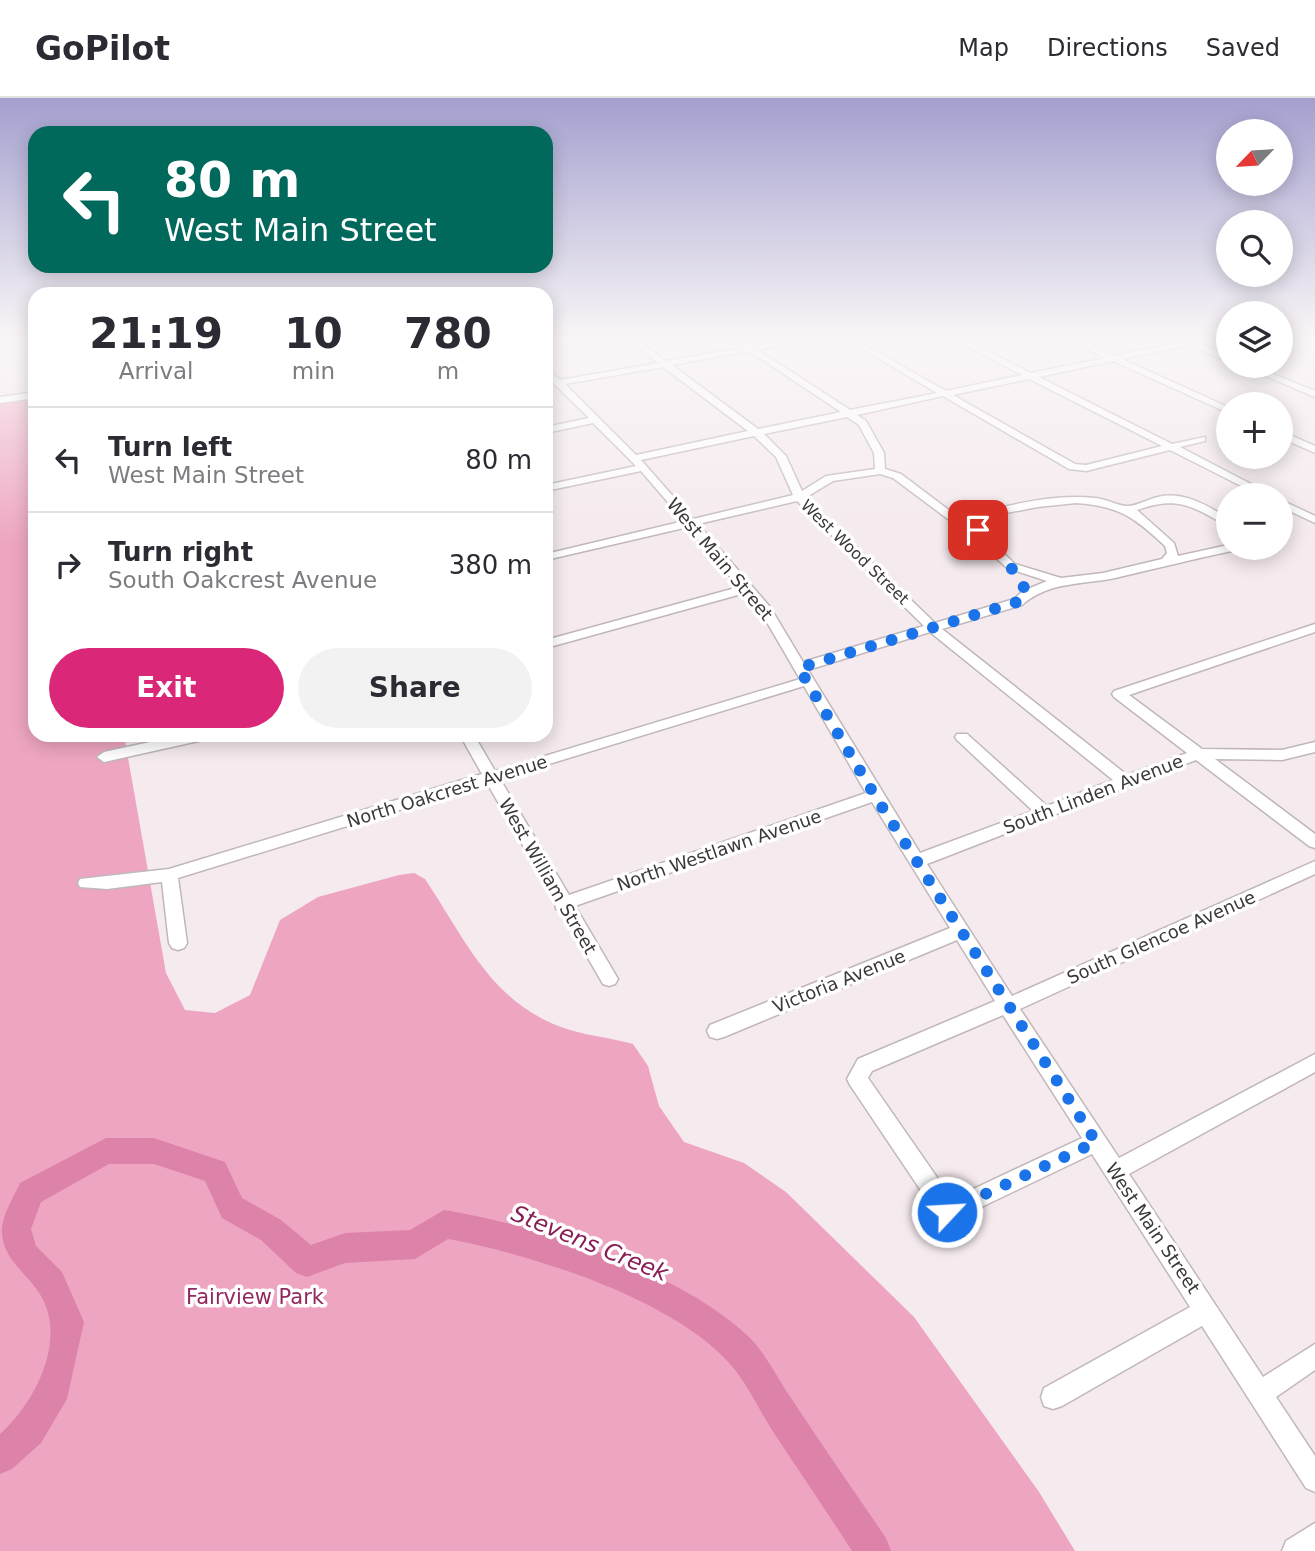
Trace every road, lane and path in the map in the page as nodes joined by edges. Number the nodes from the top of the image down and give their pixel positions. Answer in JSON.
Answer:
{"nodes":[{"id":1,"x":583,"y":409,"type":"edge"},
{"id":2,"x":724,"y":409,"type":"edge"},
{"id":3,"x":842,"y":409,"type":"edge"},
{"id":4,"x":875,"y":409,"type":"edge"},
{"id":5,"x":971,"y":409,"type":"edge"},
{"id":6,"x":1095,"y":409,"type":"edge"},
{"id":7,"x":850,"y":414,"type":"junction"},
{"id":8,"x":595,"y":420,"type":"junction"},
{"id":9,"x":553,"y":429,"type":"edge"},
{"id":10,"x":756,"y":433,"type":"junction"},
{"id":11,"x":1202,"y":439,"type":"dead end"},
{"id":12,"x":1293,"y":440,"type":"edge"},
{"id":13,"x":1172,"y":447,"type":"junction"},
{"id":14,"x":1315,"y":450,"type":"edge"},
{"id":15,"x":639,"y":463,"type":"junction"},
{"id":16,"x":881,"y":471,"type":"junction"},
{"id":17,"x":1243,"y":483,"type":"edge"},
{"id":18,"x":553,"y":486,"type":"edge"},
{"id":19,"x":799,"y":497,"type":"junction"},
{"id":20,"x":1293,"y":508,"type":"edge"},
{"id":21,"x":941,"y":510,"type":"junction"},
{"id":22,"x":1128,"y":510,"type":"junction"},
{"id":23,"x":986,"y":514,"type":"junction"},
{"id":24,"x":1216,"y":515,"type":"edge"},
{"id":25,"x":1315,"y":520,"type":"edge"},
{"id":26,"x":691,"y":523,"type":"junction"},
{"id":27,"x":980,"y":538,"type":"junction"},
{"id":28,"x":1216,"y":551,"type":"edge"},
{"id":29,"x":553,"y":555,"type":"edge"},
{"id":30,"x":1168,"y":559,"type":"junction"},
{"id":31,"x":1010,"y":566,"type":"junction"},
{"id":32,"x":1064,"y":582,"type":"junction"},
{"id":33,"x":748,"y":588,"type":"junction"},
{"id":34,"x":1027,"y":592,"type":"junction"},
{"id":35,"x":1315,"y":628,"type":"edge"},
{"id":36,"x":934,"y":629,"type":"junction"},
{"id":37,"x":553,"y":642,"type":"edge"},
{"id":38,"x":802,"y":674,"type":"junction"},
{"id":39,"x":962,"y":737,"type":"dead end"},
{"id":40,"x":171,"y":742,"type":"edge"},
{"id":41,"x":471,"y":742,"type":"edge"},
{"id":42,"x":1315,"y":747,"type":"edge"},
{"id":43,"x":1197,"y":754,"type":"junction"},
{"id":44,"x":104,"y":757,"type":"dead end"},
{"id":45,"x":491,"y":778,"type":"junction"},
{"id":46,"x":1124,"y":781,"type":"junction"},
{"id":47,"x":875,"y":796,"type":"junction"},
{"id":48,"x":1044,"y":812,"type":"junction"},
{"id":49,"x":1315,"y":842,"type":"edge"},
{"id":50,"x":917,"y":861,"type":"junction"},
{"id":51,"x":1315,"y":867,"type":"edge"},
{"id":52,"x":169,"y":875,"type":"junction"},
{"id":53,"x":86,"y":883,"type":"dead end"},
{"id":54,"x":562,"y":904,"type":"junction"},
{"id":55,"x":961,"y":931,"type":"junction"},
{"id":56,"x":178,"y":943,"type":"dead end"},
{"id":57,"x":609,"y":979,"type":"dead end"},
{"id":58,"x":1008,"y":1006,"type":"junction"},
{"id":59,"x":717,"y":1031,"type":"dead end"},
{"id":60,"x":1315,"y":1062,"type":"edge"},
{"id":61,"x":1096,"y":1142,"type":"junction"},
{"id":62,"x":1115,"y":1171,"type":"junction"},
{"id":63,"x":1207,"y":1310,"type":"junction"},
{"id":64,"x":1315,"y":1356,"type":"edge"},
{"id":65,"x":1260,"y":1394,"type":"junction"},
{"id":66,"x":1053,"y":1397,"type":"dead end"},
{"id":67,"x":1315,"y":1479,"type":"edge"},
{"id":68,"x":1315,"y":1537,"type":"edge"},
{"id":69,"x":1296,"y":1551,"type":"edge"}],
"edges":[{"from":1,"to":8,"type":"street","name":"West Main Street"},
{"from":2,"to":10,"type":"street","name":"West Wood Street"},
{"from":3,"to":7,"type":"street"},
{"from":4,"to":7,"type":"street"},
{"from":5,"to":13,"type":"street"},
{"from":6,"to":13,"type":"street"},
{"from":7,"to":10,"type":"street"},
{"from":7,"to":16,"type":"street"},
{"from":8,"to":9,"type":"street"},
{"from":8,"to":15,"type":"street","name":"West Main Street"},
{"from":10,"to":15,"type":"street"},
{"from":10,"to":19,"type":"street","name":"West Wood Street"},
{"from":11,"to":13,"type":"street"},
{"from":12,"to":14,"type":"street"},
{"from":13,"to":17,"type":"street"},
{"from":15,"to":18,"type":"street"},
{"from":15,"to":26,"type":"street","name":"West Main Street"},
{"from":16,"to":19,"type":"street"},
{"from":16,"to":21,"type":"street"},
{"from":19,"to":26,"type":"street"},
{"from":19,"to":36,"type":"street","name":"West Wood Street"},
{"from":20,"to":25,"type":"street"},
{"from":21,"to":23,"type":"street"},
{"from":21,"to":27,"type":"street"},
{"from":22,"to":23,"type":"street"},
{"from":22,"to":24,"type":"street"},
{"from":22,"to":30,"type":"street"},
{"from":23,"to":27,"type":"street"},
{"from":26,"to":29,"type":"street"},
{"from":26,"to":33,"type":"street","name":"West Main Street"},
{"from":27,"to":31,"type":"street"},
{"from":28,"to":30,"type":"street","name":"North Oakcrest Avenue"},
{"from":30,"to":32,"type":"street","name":"North Oakcrest Avenue"},
{"from":31,"to":32,"type":"street"},
{"from":31,"to":34,"type":"street"},
{"from":32,"to":34,"type":"street","name":"North Oakcrest Avenue"},
{"from":33,"to":37,"type":"street"},
{"from":33,"to":38,"type":"street","name":"West Main Street"},
{"from":34,"to":36,"type":"street","name":"North Oakcrest Avenue"},
{"from":35,"to":43,"type":"street"},
{"from":36,"to":38,"type":"street","name":"North Oakcrest Avenue"},
{"from":36,"to":46,"type":"street","name":"West Wood Street"},
{"from":38,"to":45,"type":"street","name":"North Oakcrest Avenue"},
{"from":38,"to":47,"type":"street","name":"West Main Street"},
{"from":39,"to":48,"type":"street"},
{"from":40,"to":44,"type":"street"},
{"from":41,"to":45,"type":"street","name":"West William Street"},
{"from":42,"to":43,"type":"street","name":"South Linden Avenue"},
{"from":43,"to":46,"type":"street","name":"South Linden Avenue"},
{"from":43,"to":49,"type":"street"},
{"from":45,"to":52,"type":"street","name":"North Oakcrest Avenue"},
{"from":45,"to":54,"type":"street","name":"West William Street"},
{"from":46,"to":48,"type":"street","name":"South Linden Avenue"},
{"from":47,"to":50,"type":"street","name":"West Main Street"},
{"from":47,"to":54,"type":"street","name":"North Westlawn Avenue"},
{"from":48,"to":50,"type":"street","name":"South Linden Avenue"},
{"from":50,"to":55,"type":"street","name":"West Main Street"},
{"from":51,"to":58,"type":"street","name":"South Glencoe Avenue"},
{"from":52,"to":53,"type":"street","name":"North Oakcrest Avenue"},
{"from":52,"to":56,"type":"street"},
{"from":54,"to":57,"type":"street","name":"West William Street"},
{"from":55,"to":58,"type":"street","name":"West Main Street"},
{"from":55,"to":59,"type":"street","name":"Victoria Avenue"},
{"from":58,"to":61,"type":"street","name":"West Main Street"},
{"from":58,"to":61,"type":"street","name":"South Glencoe Avenue"},
{"from":60,"to":62,"type":"street"},
{"from":61,"to":62,"type":"street","name":"West Main Street"},
{"from":62,"to":63,"type":"street","name":"West Main Street"},
{"from":63,"to":65,"type":"street","name":"West Main Street"},
{"from":63,"to":66,"type":"street"},
{"from":64,"to":65,"type":"street"},
{"from":65,"to":67,"type":"street","name":"West Main Street"},
{"from":68,"to":69,"type":"street"}]}
